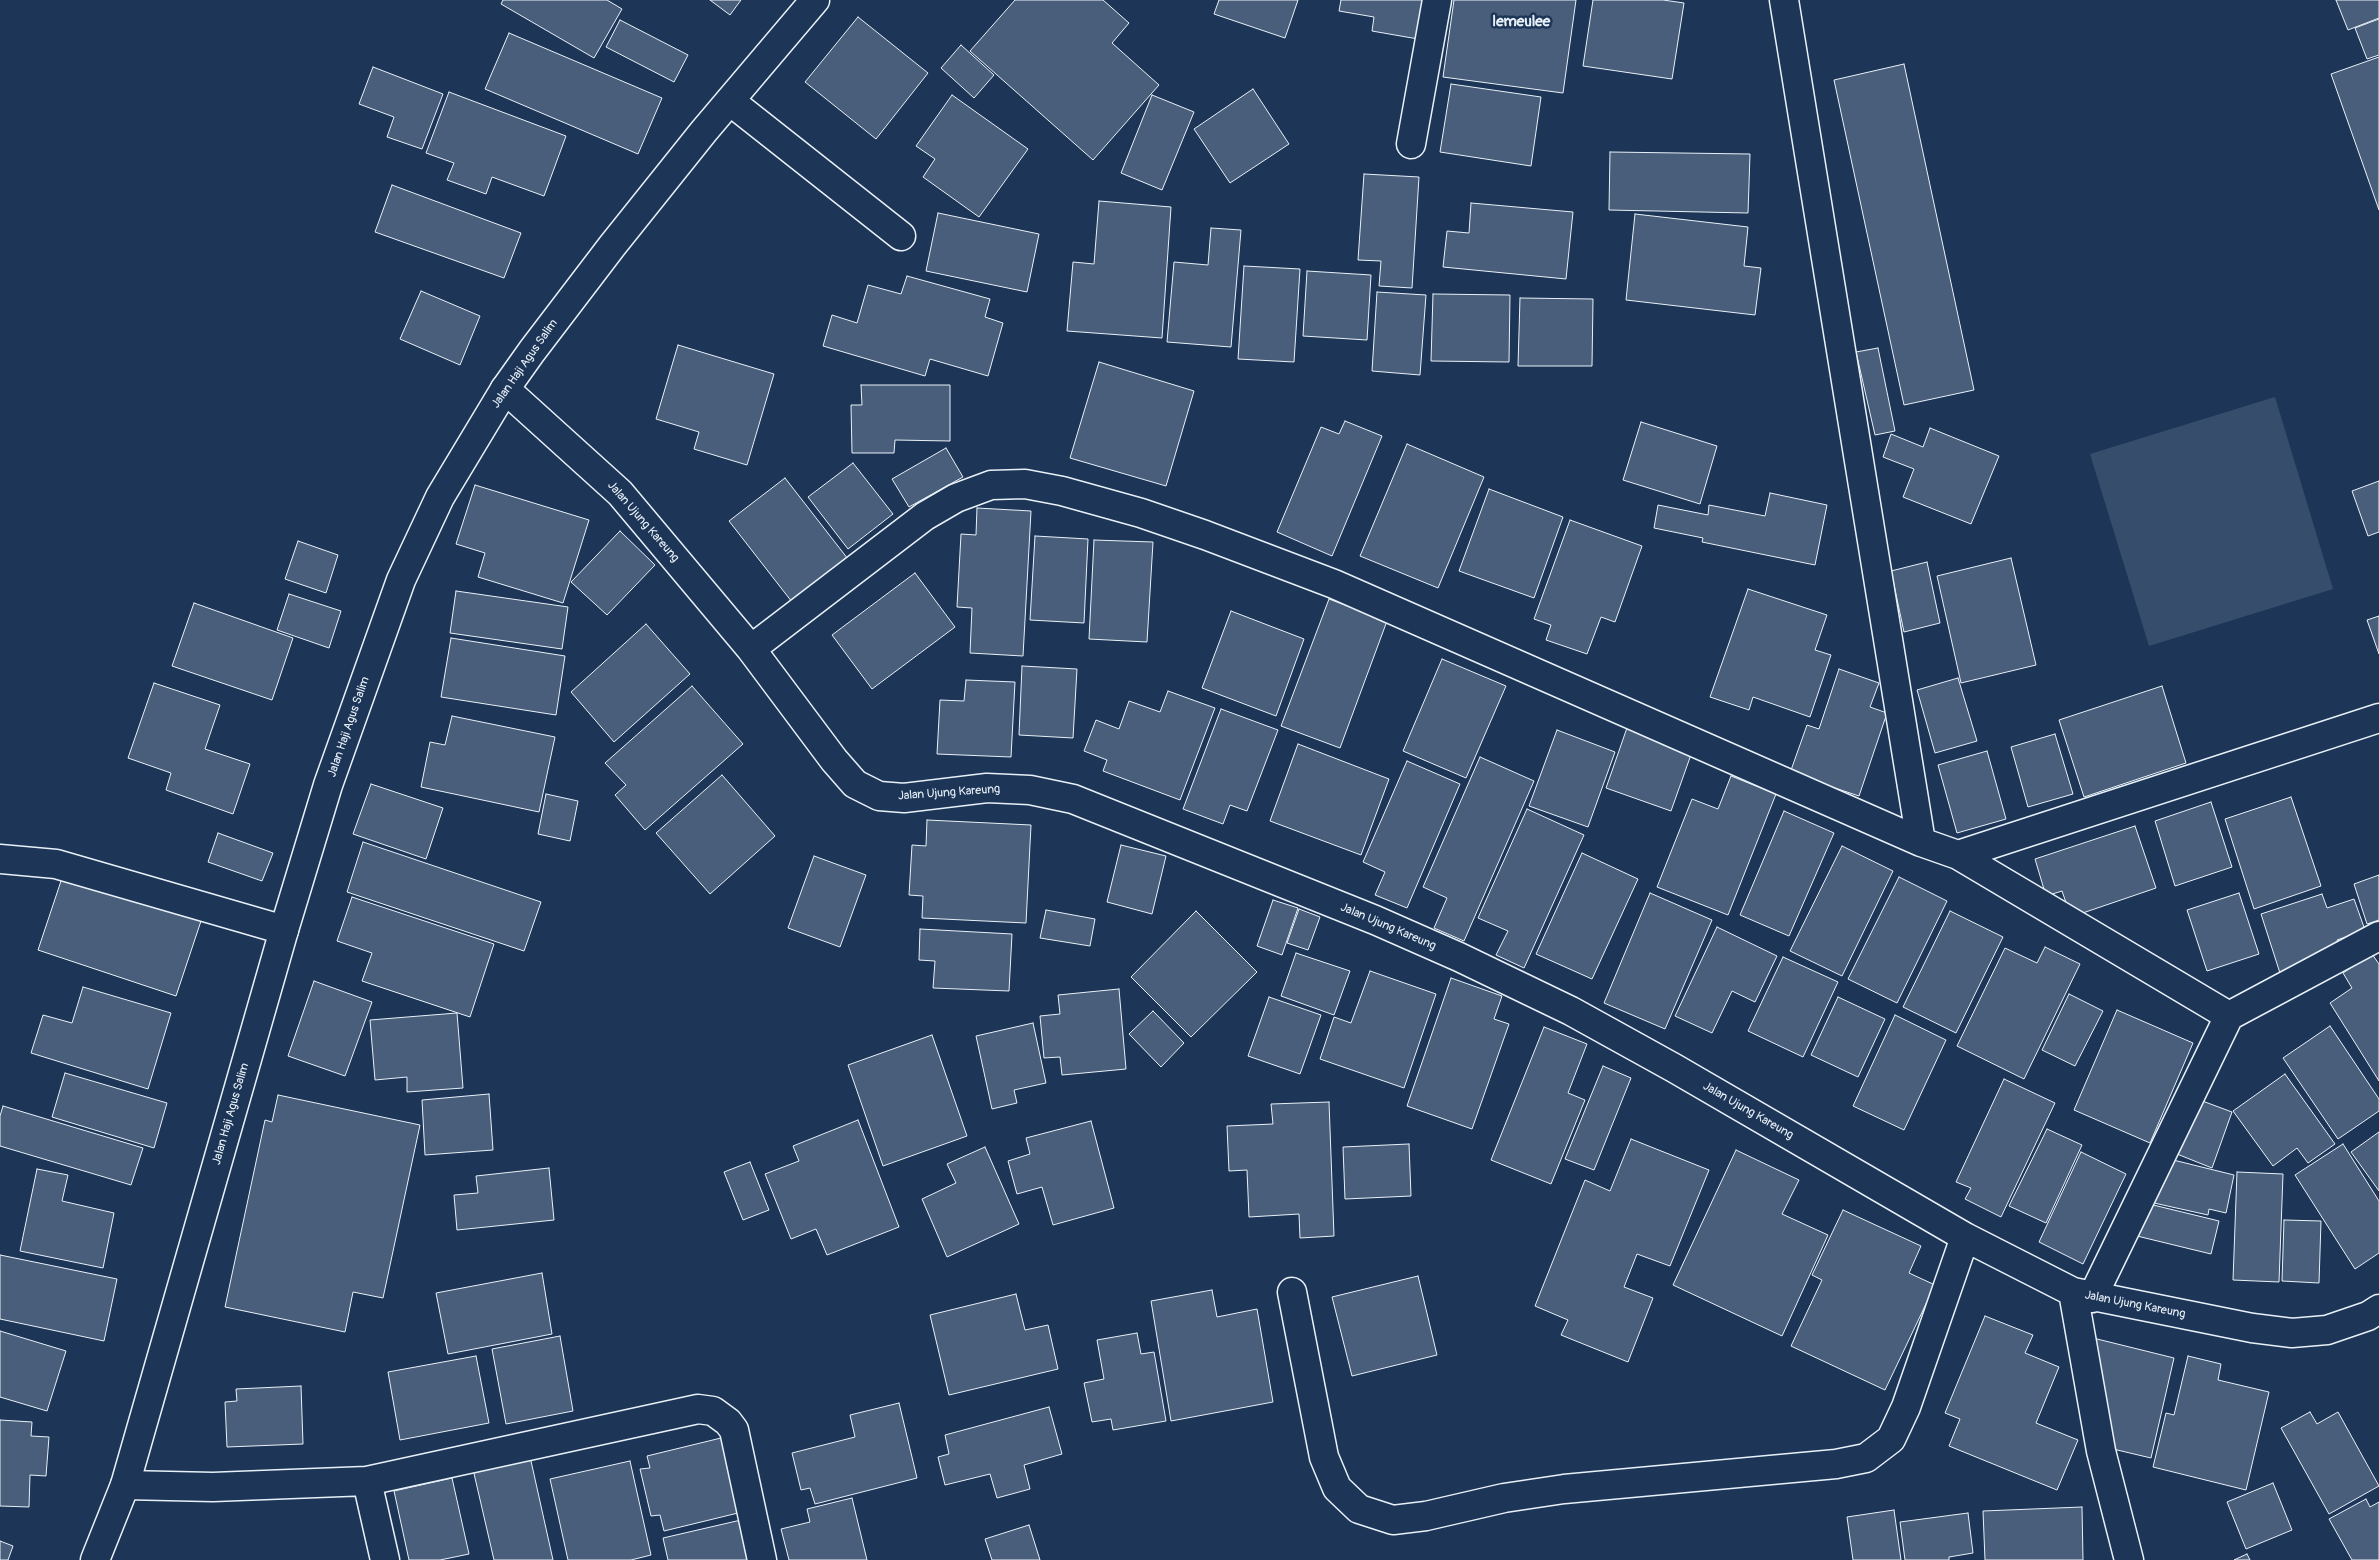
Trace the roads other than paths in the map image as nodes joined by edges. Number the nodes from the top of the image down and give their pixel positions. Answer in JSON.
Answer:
{"nodes":[{"id":1,"x":815,"y":0,"type":"edge"},
{"id":2,"x":1436,"y":0,"type":"edge"},
{"id":3,"x":1784,"y":0,"type":"edge"},
{"id":4,"x":730,"y":101,"type":"junction"},
{"id":5,"x":1411,"y":144,"type":"dead end"},
{"id":6,"x":902,"y":236,"type":"dead end"},
{"id":7,"x":505,"y":389,"type":"junction"},
{"id":8,"x":751,"y":650,"type":"junction"},
{"id":9,"x":2379,"y":718,"type":"edge"},
{"id":10,"x":1921,"y":842,"type":"junction"},
{"id":11,"x":1958,"y":855,"type":"junction"},
{"id":12,"x":0,"y":859,"type":"edge"},
{"id":13,"x":284,"y":930,"type":"junction"},
{"id":14,"x":2379,"y":936,"type":"edge"},
{"id":15,"x":2229,"y":1016,"type":"junction"},
{"id":16,"x":1965,"y":1237,"type":"junction"},
{"id":17,"x":1292,"y":1292,"type":"dead end"},
{"id":18,"x":2082,"y":1295,"type":"junction"},
{"id":19,"x":2379,"y":1309,"type":"edge"},
{"id":20,"x":367,"y":1481,"type":"junction"},
{"id":21,"x":125,"y":1485,"type":"junction"},
{"id":22,"x":95,"y":1560,"type":"edge"},
{"id":23,"x":385,"y":1560,"type":"edge"},
{"id":24,"x":762,"y":1560,"type":"edge"},
{"id":25,"x":2129,"y":1560,"type":"edge"}],
"edges":[{"from":1,"to":4,"type":"street","name":"Jalan Haji Agus Salim"},
{"from":2,"to":5,"type":"street"},
{"from":3,"to":10,"type":"street"},
{"from":4,"to":6,"type":"street"},
{"from":4,"to":7,"type":"street","name":"Jalan Haji Agus Salim"},
{"from":7,"to":8,"type":"street","name":"Jalan Ujung Kareung"},
{"from":7,"to":13,"type":"street","name":"Jalan Haji Agus Salim"},
{"from":8,"to":10,"type":"street"},
{"from":8,"to":16,"type":"street","name":"Jalan Ujung Kareung"},
{"from":9,"to":11,"type":"street"},
{"from":10,"to":11,"type":"street"},
{"from":11,"to":15,"type":"street"},
{"from":12,"to":13,"type":"street"},
{"from":13,"to":21,"type":"street","name":"Jalan Haji Agus Salim"},
{"from":14,"to":15,"type":"street"},
{"from":15,"to":18,"type":"street"},
{"from":16,"to":17,"type":"street"},
{"from":16,"to":18,"type":"street","name":"Jalan Ujung Kareung"},
{"from":18,"to":19,"type":"street","name":"Jalan Ujung Kareung"},
{"from":18,"to":25,"type":"street"},
{"from":20,"to":21,"type":"street"},
{"from":20,"to":23,"type":"street"},
{"from":20,"to":24,"type":"street"},
{"from":21,"to":22,"type":"street","name":"Jalan Haji Agus Salim"}]}
